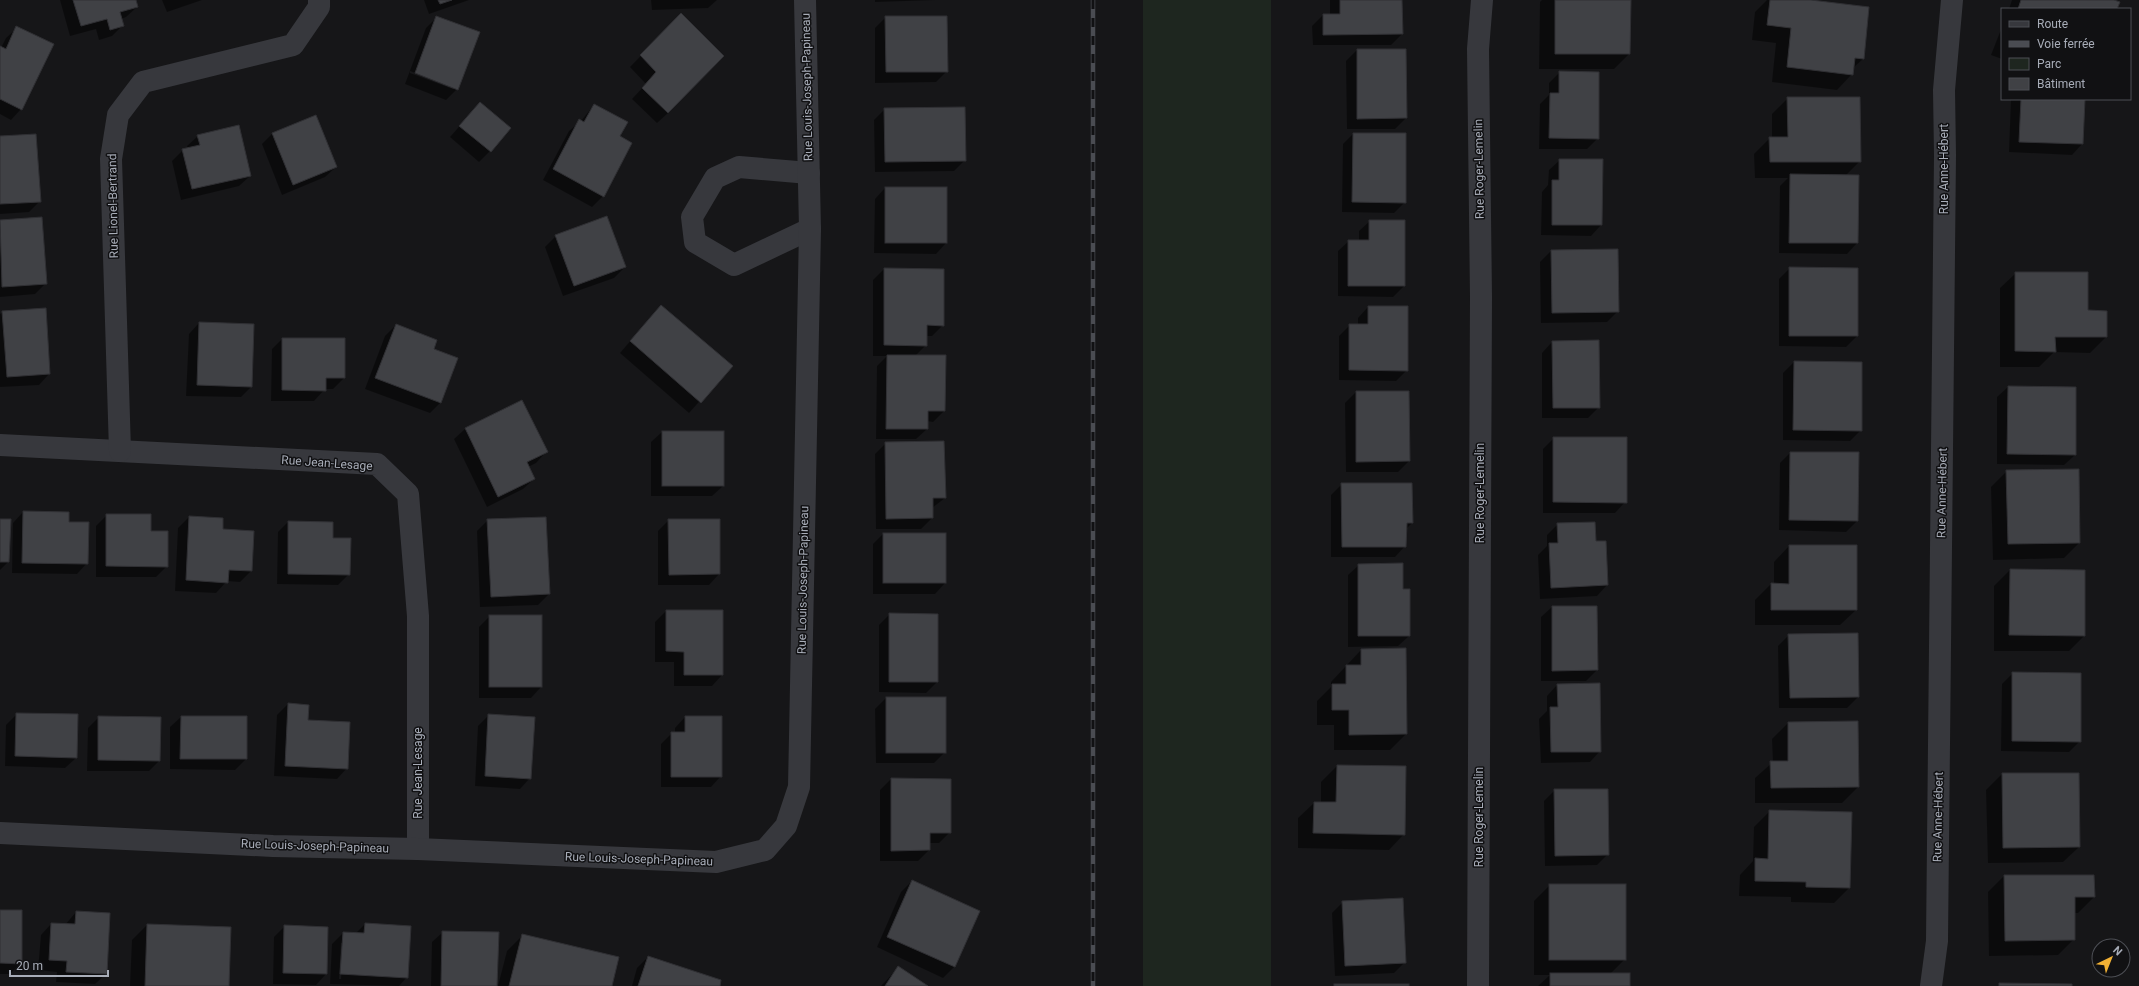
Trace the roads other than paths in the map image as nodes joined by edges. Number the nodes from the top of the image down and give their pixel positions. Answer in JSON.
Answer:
{"nodes":[{"id":1,"x":319,"y":0,"type":"edge"},
{"id":2,"x":805,"y":0,"type":"edge"},
{"id":3,"x":1482,"y":0,"type":"edge"},
{"id":4,"x":1952,"y":0,"type":"edge"},
{"id":5,"x":809,"y":173,"type":"junction"},
{"id":6,"x":810,"y":229,"type":"junction"},
{"id":7,"x":0,"y":445,"type":"edge"},
{"id":8,"x":120,"y":451,"type":"junction"},
{"id":9,"x":0,"y":833,"type":"edge"},
{"id":10,"x":418,"y":849,"type":"junction"},
{"id":11,"x":1478,"y":986,"type":"edge"},
{"id":12,"x":1932,"y":986,"type":"edge"}],
"edges":[{"from":1,"to":8,"type":"street","name":"Rue Lionel-Bertrand"},
{"from":2,"to":5,"type":"street","name":"Rue Louis-Joseph-Papineau"},
{"from":3,"to":11,"type":"street","name":"Rue Roger-Lemelin"},
{"from":4,"to":12,"type":"street","name":"Rue Anne-Hébert"},
{"from":5,"to":6,"type":"street","name":"Rue Louis-Joseph-Papineau"},
{"from":5,"to":6,"type":"street","name":"Rue Louis-Joseph-Papineau"},
{"from":6,"to":10,"type":"street","name":"Rue Louis-Joseph-Papineau"},
{"from":7,"to":8,"type":"street","name":"Rue Jean-Lesage"},
{"from":8,"to":10,"type":"street","name":"Rue Jean-Lesage"},
{"from":9,"to":10,"type":"street","name":"Rue Louis-Joseph-Papineau"}]}
